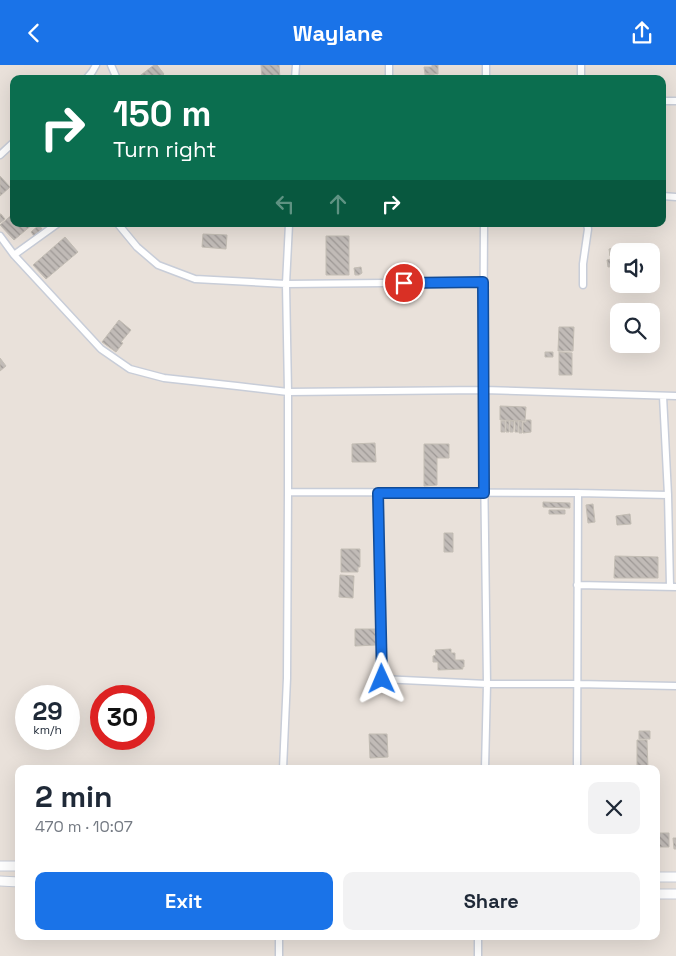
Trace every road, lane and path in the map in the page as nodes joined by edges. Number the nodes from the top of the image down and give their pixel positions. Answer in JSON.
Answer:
{"nodes":[{"id":1,"x":10,"y":146,"type":"edge"},
{"id":2,"x":0,"y":155,"type":"edge"},
{"id":3,"x":53,"y":227,"type":"edge"},
{"id":4,"x":120,"y":227,"type":"edge"},
{"id":5,"x":290,"y":227,"type":"edge"},
{"id":6,"x":484,"y":227,"type":"edge"},
{"id":7,"x":588,"y":227,"type":"edge"},
{"id":8,"x":0,"y":236,"type":"edge"},
{"id":9,"x":14,"y":255,"type":"junction"},
{"id":10,"x":483,"y":282,"type":"junction"},
{"id":11,"x":286,"y":284,"type":"junction"},
{"id":12,"x":582,"y":285,"type":"dead end"},
{"id":13,"x":483,"y":390,"type":"junction"},
{"id":14,"x":288,"y":392,"type":"junction"},
{"id":15,"x":663,"y":396,"type":"junction"},
{"id":16,"x":676,"y":396,"type":"edge"},
{"id":17,"x":288,"y":492,"type":"junction"},
{"id":18,"x":378,"y":493,"type":"junction"},
{"id":19,"x":484,"y":493,"type":"junction"},
{"id":20,"x":578,"y":493,"type":"junction"},
{"id":21,"x":668,"y":495,"type":"junction"},
{"id":22,"x":577,"y":585,"type":"junction"},
{"id":23,"x":673,"y":586,"type":"edge"},
{"id":24,"x":487,"y":684,"type":"junction"},
{"id":25,"x":577,"y":684,"type":"junction"},
{"id":26,"x":676,"y":686,"type":"edge"},
{"id":27,"x":283,"y":765,"type":"edge"},
{"id":28,"x":485,"y":765,"type":"edge"},
{"id":29,"x":577,"y":765,"type":"edge"},
{"id":30,"x":0,"y":866,"type":"edge"},
{"id":31,"x":15,"y":867,"type":"edge"},
{"id":32,"x":660,"y":877,"type":"edge"},
{"id":33,"x":676,"y":877,"type":"edge"},
{"id":34,"x":0,"y":881,"type":"edge"},
{"id":35,"x":15,"y":882,"type":"edge"},
{"id":36,"x":660,"y":894,"type":"edge"},
{"id":37,"x":676,"y":894,"type":"edge"},
{"id":38,"x":278,"y":940,"type":"edge"},
{"id":39,"x":478,"y":940,"type":"edge"},
{"id":40,"x":279,"y":956,"type":"edge"},
{"id":41,"x":478,"y":956,"type":"edge"}],
"edges":[{"from":1,"to":2,"type":"street"},
{"from":3,"to":9,"type":"street"},
{"from":4,"to":11,"type":"street"},
{"from":5,"to":11,"type":"street"},
{"from":6,"to":10,"type":"street"},
{"from":7,"to":12,"type":"street"},
{"from":8,"to":9,"type":"street"},
{"from":9,"to":14,"type":"street"},
{"from":10,"to":11,"type":"street"},
{"from":10,"to":13,"type":"street"},
{"from":11,"to":14,"type":"street"},
{"from":13,"to":14,"type":"street"},
{"from":13,"to":15,"type":"street"},
{"from":13,"to":19,"type":"street"},
{"from":14,"to":17,"type":"street"},
{"from":15,"to":16,"type":"street"},
{"from":15,"to":21,"type":"street"},
{"from":17,"to":18,"type":"street"},
{"from":17,"to":27,"type":"street"},
{"from":18,"to":19,"type":"street"},
{"from":18,"to":24,"type":"street"},
{"from":19,"to":20,"type":"street"},
{"from":19,"to":24,"type":"street"},
{"from":20,"to":21,"type":"street"},
{"from":20,"to":22,"type":"street"},
{"from":21,"to":23,"type":"street"},
{"from":22,"to":23,"type":"street"},
{"from":22,"to":25,"type":"street"},
{"from":24,"to":25,"type":"street"},
{"from":24,"to":28,"type":"street"},
{"from":25,"to":26,"type":"street"},
{"from":25,"to":29,"type":"street"},
{"from":30,"to":31,"type":"main road"},
{"from":32,"to":33,"type":"main road"},
{"from":34,"to":35,"type":"main road"},
{"from":36,"to":37,"type":"main road"},
{"from":38,"to":40,"type":"street"},
{"from":39,"to":41,"type":"street"}]}
